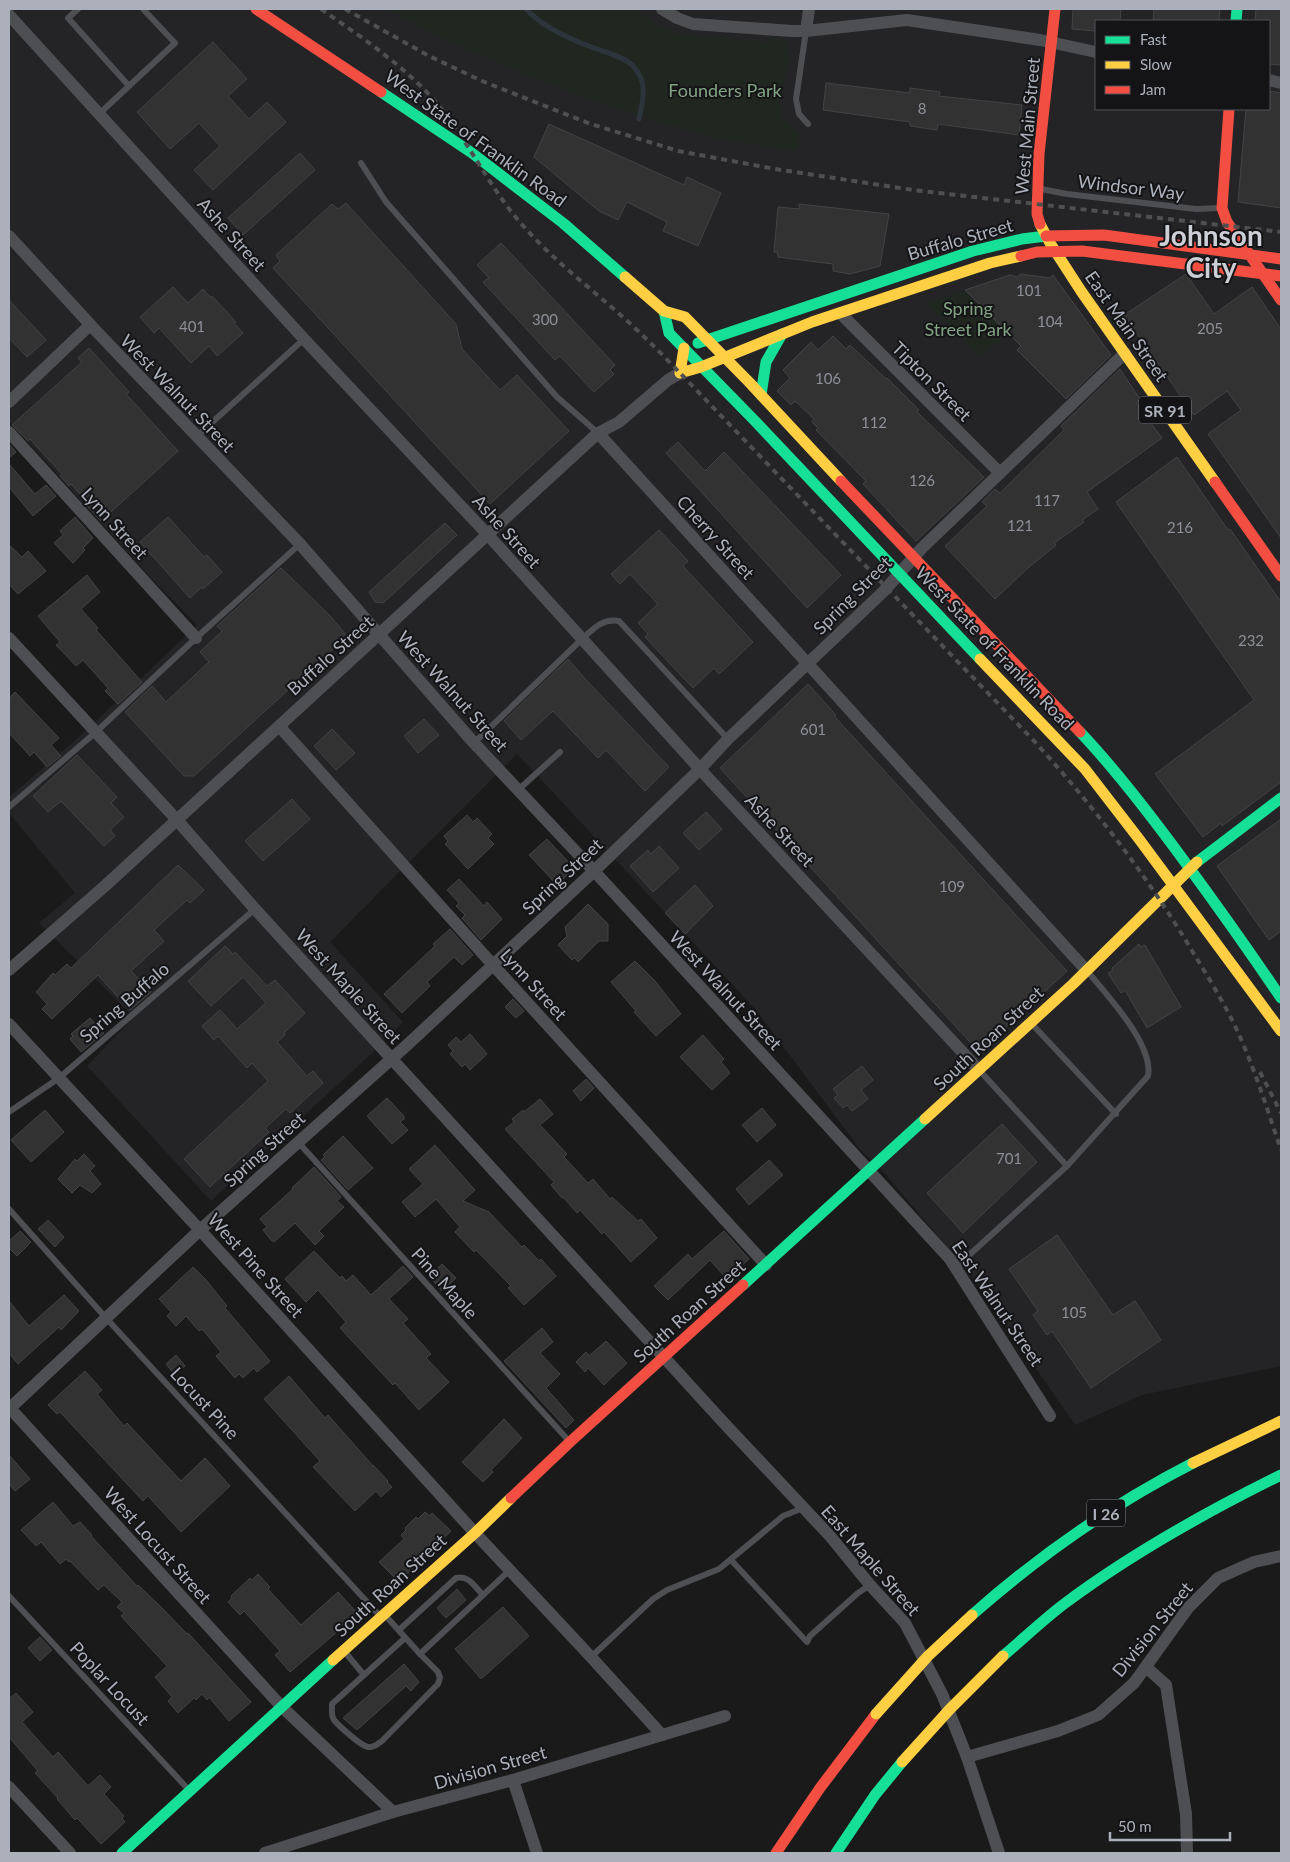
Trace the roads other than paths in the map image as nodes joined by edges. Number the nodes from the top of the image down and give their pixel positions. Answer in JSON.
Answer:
{"nodes":[{"id":1,"x":78,"y":9,"type":"edge"},
{"id":2,"x":143,"y":9,"type":"edge"},
{"id":3,"x":256,"y":9,"type":"edge"},
{"id":4,"x":662,"y":9,"type":"edge"},
{"id":5,"x":809,"y":9,"type":"edge"},
{"id":6,"x":1055,"y":9,"type":"edge"},
{"id":7,"x":11,"y":22,"type":"edge"},
{"id":8,"x":806,"y":31,"type":"junction"},
{"id":9,"x":1052,"y":43,"type":"junction"},
{"id":10,"x":1095,"y":52,"type":"edge"},
{"id":11,"x":129,"y":86,"type":"junction"},
{"id":12,"x":1229,"y":110,"type":"edge"},
{"id":13,"x":99,"y":114,"type":"junction"},
{"id":14,"x":808,"y":124,"type":"dead end"},
{"id":15,"x":362,"y":163,"type":"dead end"},
{"id":16,"x":1037,"y":189,"type":"junction"},
{"id":17,"x":1222,"y":208,"type":"junction"},
{"id":18,"x":9,"y":236,"type":"edge"},
{"id":19,"x":1050,"y":243,"type":"junction"},
{"id":20,"x":1281,"y":258,"type":"edge"},
{"id":21,"x":1255,"y":263,"type":"junction"},
{"id":22,"x":1281,"y":276,"type":"edge"},
{"id":23,"x":1281,"y":300,"type":"edge"},
{"id":24,"x":664,"y":311,"type":"junction"},
{"id":25,"x":840,"y":313,"type":"junction"},
{"id":26,"x":90,"y":325,"type":"junction"},
{"id":27,"x":782,"y":334,"type":"junction"},
{"id":28,"x":304,"y":339,"type":"junction"},
{"id":29,"x":707,"y":339,"type":"junction"},
{"id":30,"x":684,"y":348,"type":"junction"},
{"id":31,"x":1125,"y":353,"type":"junction"},
{"id":32,"x":724,"y":356,"type":"junction"},
{"id":33,"x":701,"y":366,"type":"junction"},
{"id":34,"x":680,"y":372,"type":"junction"},
{"id":35,"x":761,"y":395,"type":"junction"},
{"id":36,"x":9,"y":402,"type":"edge"},
{"id":37,"x":9,"y":432,"type":"edge"},
{"id":38,"x":598,"y":433,"type":"junction"},
{"id":39,"x":196,"y":437,"type":"junction"},
{"id":40,"x":1000,"y":473,"type":"junction"},
{"id":41,"x":488,"y":535,"type":"junction"},
{"id":42,"x":300,"y":544,"type":"junction"},
{"id":43,"x":906,"y":565,"type":"junction"},
{"id":44,"x":1281,"y":576,"type":"edge"},
{"id":45,"x":379,"y":635,"type":"junction"},
{"id":46,"x":9,"y":638,"type":"edge"},
{"id":47,"x":196,"y":638,"type":"junction"},
{"id":48,"x":581,"y":640,"type":"junction"},
{"id":49,"x":808,"y":665,"type":"junction"},
{"id":50,"x":279,"y":726,"type":"junction"},
{"id":51,"x":96,"y":732,"type":"junction"},
{"id":52,"x":728,"y":739,"type":"junction"},
{"id":53,"x":474,"y":743,"type":"junction"},
{"id":54,"x":560,"y":752,"type":"dead end"},
{"id":55,"x":700,"y":769,"type":"junction"},
{"id":56,"x":518,"y":790,"type":"junction"},
{"id":57,"x":1281,"y":798,"type":"edge"},
{"id":58,"x":9,"y":807,"type":"edge"},
{"id":59,"x":177,"y":820,"type":"junction"},
{"id":60,"x":1190,"y":870,"type":"junction"},
{"id":61,"x":594,"y":871,"type":"junction"},
{"id":62,"x":1174,"y":886,"type":"junction"},
{"id":63,"x":256,"y":909,"type":"junction"},
{"id":64,"x":493,"y":965,"type":"junction"},
{"id":65,"x":9,"y":970,"type":"edge"},
{"id":66,"x":1087,"y":971,"type":"junction"},
{"id":67,"x":1281,"y":998,"type":"edge"},
{"id":68,"x":1030,"y":1022,"type":"junction"},
{"id":69,"x":9,"y":1024,"type":"edge"},
{"id":70,"x":1281,"y":1031,"type":"edge"},
{"id":71,"x":391,"y":1058,"type":"junction"},
{"id":72,"x":979,"y":1070,"type":"junction"},
{"id":73,"x":59,"y":1078,"type":"junction"},
{"id":74,"x":9,"y":1112,"type":"edge"},
{"id":75,"x":1116,"y":1114,"type":"junction"},
{"id":76,"x":298,"y":1142,"type":"junction"},
{"id":77,"x":1067,"y":1166,"type":"junction"},
{"id":78,"x":869,"y":1171,"type":"junction"},
{"id":79,"x":9,"y":1208,"type":"edge"},
{"id":80,"x":200,"y":1230,"type":"junction"},
{"id":81,"x":766,"y":1264,"type":"junction"},
{"id":82,"x":956,"y":1267,"type":"junction"},
{"id":83,"x":106,"y":1318,"type":"junction"},
{"id":84,"x":664,"y":1357,"type":"junction"},
{"id":85,"x":9,"y":1408,"type":"edge"},
{"id":86,"x":1050,"y":1416,"type":"dead end"},
{"id":87,"x":1281,"y":1421,"type":"edge"},
{"id":88,"x":570,"y":1442,"type":"junction"},
{"id":89,"x":1276,"y":1478,"type":"edge"},
{"id":90,"x":1264,"y":1496,"type":"dead end"},
{"id":91,"x":803,"y":1508,"type":"junction"},
{"id":92,"x":1213,"y":1510,"type":"junction"},
{"id":93,"x":475,"y":1533,"type":"junction"},
{"id":94,"x":1281,"y":1556,"type":"edge"},
{"id":95,"x":731,"y":1560,"type":"junction"},
{"id":96,"x":510,"y":1570,"type":"junction"},
{"id":97,"x":870,"y":1585,"type":"junction"},
{"id":98,"x":483,"y":1595,"type":"junction"},
{"id":99,"x":9,"y":1596,"type":"edge"},
{"id":100,"x":382,"y":1615,"type":"junction"},
{"id":101,"x":399,"y":1630,"type":"junction"},
{"id":102,"x":405,"y":1638,"type":"junction"},
{"id":103,"x":343,"y":1650,"type":"junction"},
{"id":104,"x":420,"y":1654,"type":"junction"},
{"id":105,"x":591,"y":1656,"type":"junction"},
{"id":106,"x":1146,"y":1667,"type":"junction"},
{"id":107,"x":364,"y":1675,"type":"junction"},
{"id":108,"x":281,"y":1706,"type":"junction"},
{"id":109,"x":725,"y":1716,"type":"dead end"},
{"id":110,"x":662,"y":1735,"type":"junction"},
{"id":111,"x":968,"y":1757,"type":"junction"},
{"id":112,"x":514,"y":1780,"type":"junction"},
{"id":113,"x":9,"y":1787,"type":"edge"},
{"id":114,"x":189,"y":1790,"type":"junction"},
{"id":115,"x":393,"y":1812,"type":"junction"},
{"id":116,"x":305,"y":1848,"type":"edge"},
{"id":117,"x":70,"y":1853,"type":"edge"},
{"id":118,"x":122,"y":1853,"type":"edge"},
{"id":119,"x":265,"y":1853,"type":"edge"},
{"id":120,"x":538,"y":1853,"type":"edge"},
{"id":121,"x":776,"y":1853,"type":"edge"},
{"id":122,"x":836,"y":1853,"type":"edge"},
{"id":123,"x":999,"y":1853,"type":"edge"},
{"id":124,"x":1187,"y":1853,"type":"edge"}],
"edges":[{"from":1,"to":11,"type":"lane"},
{"from":2,"to":11,"type":"lane"},
{"from":3,"to":24,"type":"main road","name":"West State of Franklin Road"},
{"from":4,"to":8,"type":"street"},
{"from":5,"to":8,"type":"street"},
{"from":6,"to":9,"type":"main road","name":"West Main Street","number":"SR 91"},
{"from":7,"to":13,"type":"street","name":"Ashe Street"},
{"from":8,"to":9,"type":"street"},
{"from":8,"to":14,"type":"lane"},
{"from":9,"to":10,"type":"street"},
{"from":9,"to":16,"type":"main road","name":"West Main Street","number":"SR 91"},
{"from":11,"to":13,"type":"lane"},
{"from":12,"to":17,"type":"main road"},
{"from":13,"to":28,"type":"street","name":"Ashe Street"},
{"from":15,"to":38,"type":"lane"},
{"from":16,"to":17,"type":"lane","name":"Windsor Way"},
{"from":16,"to":19,"type":"main road","name":"West Main Street","number":"SR 91"},
{"from":17,"to":21,"type":"main road"},
{"from":18,"to":26,"type":"street","name":"West Walnut Street"},
{"from":19,"to":21,"type":"main road","name":"Buffalo Street"},
{"from":19,"to":21,"type":"main road","name":"Buffalo Street"},
{"from":19,"to":25,"type":"main road","name":"Buffalo Street"},
{"from":19,"to":29,"type":"main road","name":"Buffalo Street"},
{"from":19,"to":31,"type":"main road","name":"East Main Street","number":"SR 91"},
{"from":20,"to":21,"type":"main road","name":"Buffalo Street"},
{"from":21,"to":22,"type":"main road","name":"Buffalo Street"},
{"from":21,"to":23,"type":"main road"},
{"from":24,"to":29,"type":"main road","name":"West State of Franklin Road"},
{"from":24,"to":30,"type":"main road","name":"West State of Franklin Road"},
{"from":25,"to":27,"type":"main road","name":"Buffalo Street"},
{"from":25,"to":40,"type":"street","name":"Tipton Street"},
{"from":26,"to":36,"type":"street"},
{"from":26,"to":39,"type":"street","name":"West Walnut Street"},
{"from":27,"to":32,"type":"main road","name":"Buffalo Street"},
{"from":27,"to":35,"type":"main road"},
{"from":28,"to":39,"type":"lane"},
{"from":28,"to":41,"type":"street","name":"Ashe Street"},
{"from":29,"to":30,"type":"main road","name":"Buffalo Street"},
{"from":29,"to":32,"type":"main road","name":"West State of Franklin Road"},
{"from":30,"to":33,"type":"main road","name":"West State of Franklin Road"},
{"from":30,"to":34,"type":"main road"},
{"from":31,"to":40,"type":"street","name":"Spring Street"},
{"from":31,"to":44,"type":"main road","name":"East Main Street","number":"SR 91"},
{"from":32,"to":33,"type":"main road","name":"Buffalo Street"},
{"from":32,"to":35,"type":"main road","name":"West State of Franklin Road"},
{"from":33,"to":34,"type":"main road","name":"Buffalo Street"},
{"from":33,"to":43,"type":"main road","name":"West State of Franklin Road"},
{"from":34,"to":38,"type":"street","name":"Buffalo Street"},
{"from":35,"to":43,"type":"main road","name":"West State of Franklin Road"},
{"from":37,"to":47,"type":"street","name":"Lynn Street"},
{"from":38,"to":41,"type":"street","name":"Buffalo Street"},
{"from":38,"to":49,"type":"street","name":"Cherry Street"},
{"from":39,"to":42,"type":"street","name":"West Walnut Street"},
{"from":40,"to":43,"type":"street","name":"Spring Street"},
{"from":41,"to":45,"type":"street","name":"Buffalo Street"},
{"from":41,"to":48,"type":"street","name":"Ashe Street"},
{"from":42,"to":45,"type":"street","name":"West Walnut Street"},
{"from":42,"to":47,"type":"lane"},
{"from":43,"to":49,"type":"street","name":"Spring Street"},
{"from":43,"to":60,"type":"main road","name":"West State of Franklin Road"},
{"from":43,"to":62,"type":"main road","name":"West State of Franklin Road"},
{"from":45,"to":50,"type":"street","name":"Buffalo Street"},
{"from":45,"to":53,"type":"street","name":"West Walnut Street"},
{"from":46,"to":51,"type":"street","name":"West Maple Street"},
{"from":47,"to":51,"type":"lane"},
{"from":48,"to":52,"type":"lane"},
{"from":48,"to":53,"type":"lane"},
{"from":48,"to":55,"type":"street","name":"Ashe Street"},
{"from":49,"to":52,"type":"street","name":"Spring Street"},
{"from":49,"to":66,"type":"street","name":"Cherry Street"},
{"from":50,"to":59,"type":"street","name":"Buffalo Street"},
{"from":50,"to":64,"type":"street","name":"Lynn Street"},
{"from":51,"to":58,"type":"lane"},
{"from":51,"to":59,"type":"street","name":"West Maple Street"},
{"from":52,"to":55,"type":"street","name":"Spring Street"},
{"from":53,"to":56,"type":"street","name":"West Walnut Street"},
{"from":54,"to":56,"type":"lane"},
{"from":55,"to":61,"type":"street","name":"Spring Street"},
{"from":55,"to":72,"type":"street","name":"Ashe Street"},
{"from":56,"to":61,"type":"street","name":"West Walnut Street"},
{"from":57,"to":60,"type":"main road","name":"South Roan Street"},
{"from":59,"to":63,"type":"street","name":"West Maple Street"},
{"from":59,"to":65,"type":"street","name":"Buffalo Street"},
{"from":60,"to":62,"type":"main road","name":"South Roan Street"},
{"from":60,"to":67,"type":"main road","name":"West State of Franklin Road"},
{"from":61,"to":64,"type":"street","name":"Spring Street"},
{"from":61,"to":78,"type":"street","name":"West Walnut Street"},
{"from":62,"to":66,"type":"main road","name":"South Roan Street"},
{"from":62,"to":70,"type":"main road","name":"West State of Franklin Road"},
{"from":63,"to":71,"type":"street","name":"West Maple Street"},
{"from":63,"to":73,"type":"lane","name":"Spring Buffalo"},
{"from":64,"to":71,"type":"street","name":"Spring Street"},
{"from":64,"to":81,"type":"street","name":"Lynn Street"},
{"from":66,"to":68,"type":"main road","name":"South Roan Street"},
{"from":66,"to":75,"type":"lane"},
{"from":68,"to":72,"type":"main road","name":"South Roan Street"},
{"from":68,"to":75,"type":"lane"},
{"from":69,"to":73,"type":"street","name":"West Pine Street"},
{"from":71,"to":76,"type":"street","name":"Spring Street"},
{"from":71,"to":84,"type":"street","name":"West Maple Street"},
{"from":72,"to":77,"type":"lane"},
{"from":72,"to":78,"type":"main road","name":"South Roan Street"},
{"from":73,"to":74,"type":"lane","name":"Spring Buffalo"},
{"from":73,"to":80,"type":"street","name":"West Pine Street"},
{"from":75,"to":77,"type":"lane"},
{"from":76,"to":80,"type":"street","name":"Spring Street"},
{"from":76,"to":88,"type":"lane","name":"Pine Maple"},
{"from":77,"to":82,"type":"lane"},
{"from":78,"to":81,"type":"main road","name":"South Roan Street"},
{"from":78,"to":82,"type":"street","name":"East Walnut Street"},
{"from":79,"to":83,"type":"lane","name":"Locust Pine"},
{"from":80,"to":83,"type":"street","name":"Spring Street"},
{"from":80,"to":93,"type":"street","name":"West Pine Street"},
{"from":81,"to":84,"type":"main road","name":"South Roan Street"},
{"from":82,"to":86,"type":"street","name":"East Walnut Street"},
{"from":83,"to":85,"type":"street","name":"Spring Street"},
{"from":83,"to":100,"type":"lane","name":"Locust Pine"},
{"from":84,"to":88,"type":"main road","name":"South Roan Street"},
{"from":84,"to":91,"type":"street","name":"East Maple Street"},
{"from":85,"to":108,"type":"street","name":"West Locust Street"},
{"from":87,"to":121,"type":"main road","number":"I 26","bridge":true},
{"from":88,"to":93,"type":"main road","name":"South Roan Street"},
{"from":89,"to":92,"type":"main road"},
{"from":90,"to":92,"type":"main road"},
{"from":91,"to":95,"type":"lane"},
{"from":91,"to":97,"type":"street","name":"East Maple Street"},
{"from":92,"to":122,"type":"main road","bridge":true},
{"from":93,"to":96,"type":"street","name":"West Pine Street"},
{"from":93,"to":100,"type":"main road","name":"South Roan Street"},
{"from":94,"to":106,"type":"street","name":"Division Street"},
{"from":95,"to":97,"type":"lane"},
{"from":95,"to":105,"type":"lane"},
{"from":96,"to":98,"type":"lane"},
{"from":96,"to":105,"type":"street","name":"West Pine Street"},
{"from":97,"to":111,"type":"street","name":"East Maple Street"},
{"from":98,"to":101,"type":"lane"},
{"from":98,"to":104,"type":"lane"},
{"from":99,"to":114,"type":"lane","name":"Poplar Locust"},
{"from":100,"to":101,"type":"lane","name":"Locust Pine"},
{"from":100,"to":103,"type":"main road","name":"South Roan Street"},
{"from":101,"to":102,"type":"lane","name":"Locust Pine"},
{"from":102,"to":104,"type":"lane","name":"Locust Pine"},
{"from":102,"to":107,"type":"lane"},
{"from":103,"to":107,"type":"lane"},
{"from":103,"to":108,"type":"main road","name":"South Roan Street"},
{"from":104,"to":107,"type":"lane","name":"Locust Pine"},
{"from":105,"to":110,"type":"street","name":"West Pine Street"},
{"from":106,"to":111,"type":"street","name":"Division Street"},
{"from":106,"to":124,"type":"street"},
{"from":108,"to":114,"type":"main road","name":"South Roan Street"},
{"from":108,"to":115,"type":"street","name":"West Locust Street"},
{"from":109,"to":110,"type":"street","name":"Division Street"},
{"from":110,"to":112,"type":"street","name":"Division Street"},
{"from":111,"to":123,"type":"street","name":"East Maple Street"},
{"from":112,"to":115,"type":"street","name":"Division Street"},
{"from":112,"to":120,"type":"street"},
{"from":113,"to":117,"type":"street"},
{"from":114,"to":118,"type":"main road","name":"South Roan Street"},
{"from":115,"to":116,"type":"street","name":"Division Street"},
{"from":116,"to":119,"type":"street","name":"Division Street"}]}
